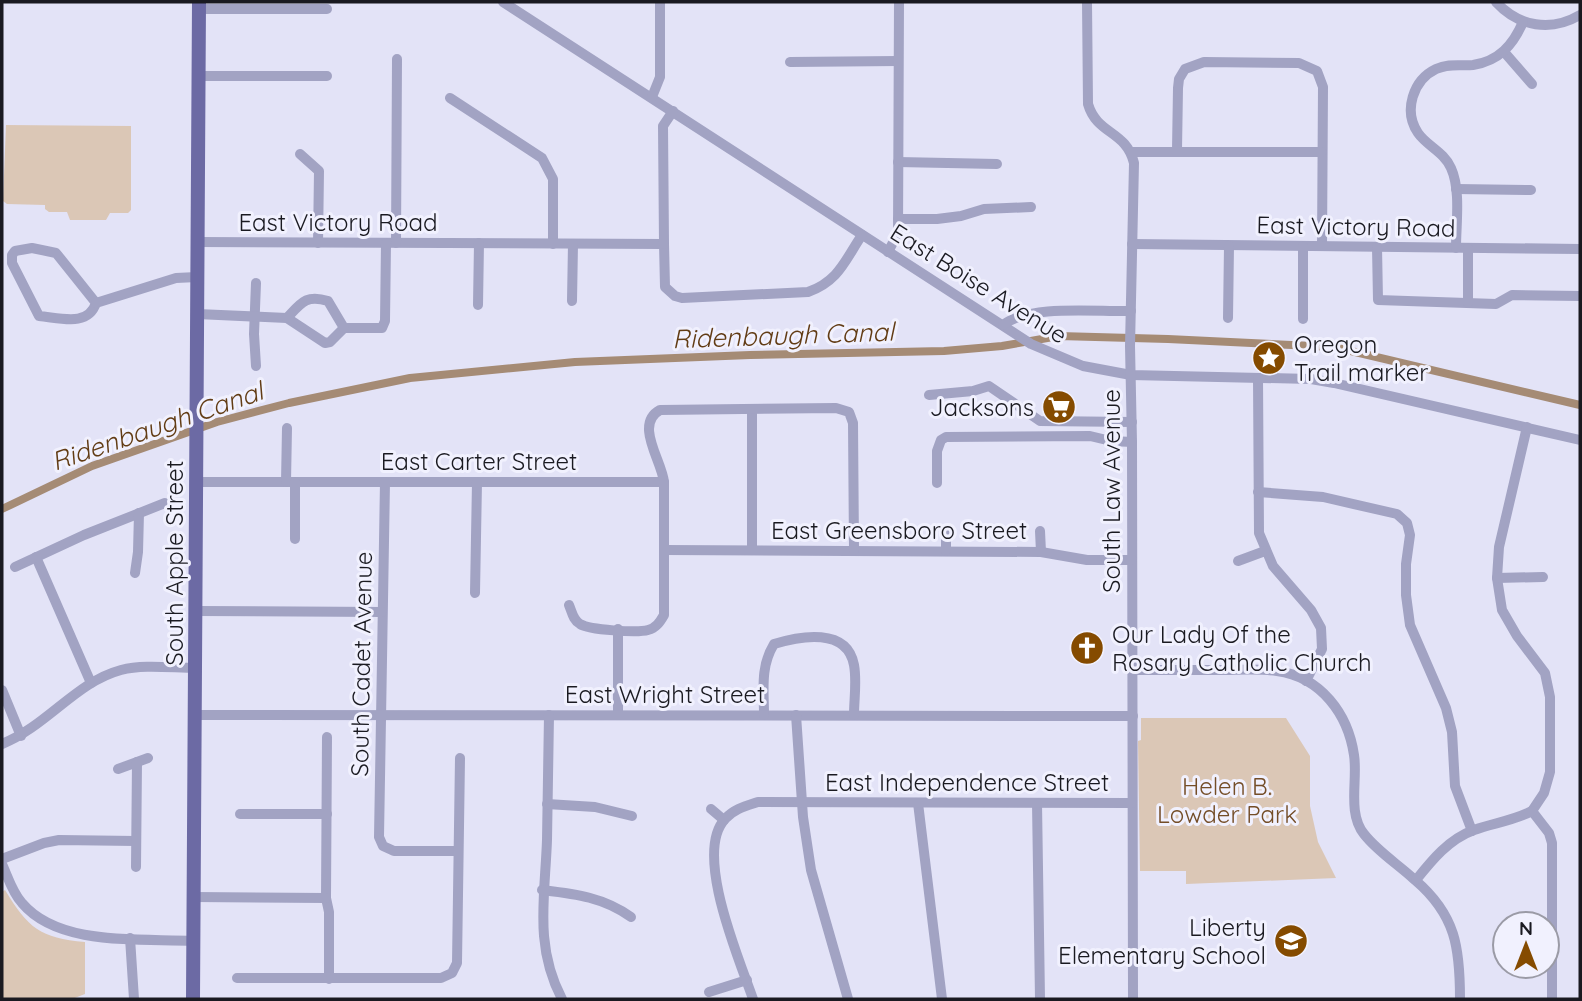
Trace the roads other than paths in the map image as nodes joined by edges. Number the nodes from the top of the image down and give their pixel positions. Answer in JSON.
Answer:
{"nodes":[{"id":1,"x":503,"y":2,"type":"edge"},
{"id":2,"x":660,"y":2,"type":"edge"},
{"id":3,"x":899,"y":2,"type":"edge"},
{"id":4,"x":1087,"y":2,"type":"edge"},
{"id":5,"x":1496,"y":2,"type":"edge"},
{"id":6,"x":199,"y":5,"type":"edge"},
{"id":7,"x":327,"y":9,"type":"dead end"},
{"id":8,"x":1580,"y":15,"type":"edge"},
{"id":9,"x":1523,"y":22,"type":"junction"},
{"id":10,"x":1505,"y":53,"type":"junction"},
{"id":11,"x":397,"y":59,"type":"dead end"},
{"id":12,"x":898,"y":61,"type":"junction"},
{"id":13,"x":790,"y":62,"type":"dead end"},
{"id":14,"x":198,"y":76,"type":"junction"},
{"id":15,"x":327,"y":76,"type":"dead end"},
{"id":16,"x":1532,"y":84,"type":"dead end"},
{"id":17,"x":652,"y":97,"type":"junction"},
{"id":18,"x":450,"y":98,"type":"dead end"},
{"id":19,"x":673,"y":111,"type":"junction"},
{"id":20,"x":1177,"y":150,"type":"junction"},
{"id":21,"x":1131,"y":152,"type":"junction"},
{"id":22,"x":1322,"y":152,"type":"junction"},
{"id":23,"x":300,"y":154,"type":"dead end"},
{"id":24,"x":898,"y":162,"type":"junction"},
{"id":25,"x":997,"y":163,"type":"dead end"},
{"id":26,"x":1456,"y":189,"type":"junction"},
{"id":27,"x":1531,"y":190,"type":"dead end"},
{"id":28,"x":1031,"y":207,"type":"dead end"},
{"id":29,"x":898,"y":219,"type":"junction"},
{"id":30,"x":862,"y":235,"type":"junction"},
{"id":31,"x":197,"y":242,"type":"junction"},
{"id":32,"x":318,"y":243,"type":"junction"},
{"id":33,"x":391,"y":243,"type":"junction"},
{"id":34,"x":479,"y":243,"type":"junction"},
{"id":35,"x":553,"y":244,"type":"junction"},
{"id":36,"x":573,"y":244,"type":"junction"},
{"id":37,"x":664,"y":244,"type":"junction"},
{"id":38,"x":1132,"y":244,"type":"junction"},
{"id":39,"x":1228,"y":246,"type":"junction"},
{"id":40,"x":1303,"y":246,"type":"junction"},
{"id":41,"x":1322,"y":246,"type":"junction"},
{"id":42,"x":1377,"y":247,"type":"junction"},
{"id":43,"x":1456,"y":248,"type":"junction"},
{"id":44,"x":1468,"y":248,"type":"junction"},
{"id":45,"x":1580,"y":249,"type":"edge"},
{"id":46,"x":888,"y":252,"type":"junction"},
{"id":47,"x":197,"y":277,"type":"junction"},
{"id":48,"x":256,"y":283,"type":"dead end"},
{"id":49,"x":1580,"y":296,"type":"edge"},
{"id":50,"x":572,"y":301,"type":"dead end"},
{"id":51,"x":96,"y":303,"type":"junction"},
{"id":52,"x":1468,"y":303,"type":"junction"},
{"id":53,"x":478,"y":305,"type":"dead end"},
{"id":54,"x":1131,"y":311,"type":"junction"},
{"id":55,"x":197,"y":314,"type":"junction"},
{"id":56,"x":256,"y":317,"type":"junction"},
{"id":57,"x":287,"y":318,"type":"junction"},
{"id":58,"x":1228,"y":318,"type":"dead end"},
{"id":59,"x":1303,"y":319,"type":"dead end"},
{"id":60,"x":1003,"y":325,"type":"junction"},
{"id":61,"x":344,"y":328,"type":"junction"},
{"id":62,"x":256,"y":366,"type":"dead end"},
{"id":63,"x":1131,"y":375,"type":"junction"},
{"id":64,"x":1258,"y":378,"type":"junction"},
{"id":65,"x":929,"y":395,"type":"dead end"},
{"id":66,"x":752,"y":409,"type":"junction"},
{"id":67,"x":1132,"y":422,"type":"junction"},
{"id":68,"x":287,"y":428,"type":"dead end"},
{"id":69,"x":1527,"y":428,"type":"junction"},
{"id":70,"x":1580,"y":440,"type":"edge"},
{"id":71,"x":1132,"y":442,"type":"junction"},
{"id":72,"x":196,"y":482,"type":"junction"},
{"id":73,"x":291,"y":482,"type":"junction"},
{"id":74,"x":385,"y":482,"type":"junction"},
{"id":75,"x":477,"y":482,"type":"junction"},
{"id":76,"x":664,"y":482,"type":"junction"},
{"id":77,"x":937,"y":483,"type":"dead end"},
{"id":78,"x":1258,"y":492,"type":"junction"},
{"id":79,"x":165,"y":503,"type":"dead end"},
{"id":80,"x":139,"y":513,"type":"junction"},
{"id":81,"x":1040,"y":531,"type":"dead end"},
{"id":82,"x":946,"y":532,"type":"dead end"},
{"id":83,"x":295,"y":538,"type":"dead end"},
{"id":84,"x":664,"y":550,"type":"junction"},
{"id":85,"x":752,"y":550,"type":"junction"},
{"id":86,"x":854,"y":550,"type":"junction"},
{"id":87,"x":946,"y":551,"type":"junction"},
{"id":88,"x":1265,"y":551,"type":"junction"},
{"id":89,"x":1041,"y":552,"type":"junction"},
{"id":90,"x":36,"y":557,"type":"junction"},
{"id":91,"x":1132,"y":560,"type":"junction"},
{"id":92,"x":1238,"y":561,"type":"dead end"},
{"id":93,"x":15,"y":568,"type":"dead end"},
{"id":94,"x":135,"y":573,"type":"dead end"},
{"id":95,"x":1543,"y":577,"type":"dead end"},
{"id":96,"x":1497,"y":578,"type":"junction"},
{"id":97,"x":475,"y":593,"type":"dead end"},
{"id":98,"x":569,"y":605,"type":"dead end"},
{"id":99,"x":196,"y":611,"type":"junction"},
{"id":100,"x":382,"y":612,"type":"junction"},
{"id":101,"x":618,"y":629,"type":"junction"},
{"id":102,"x":196,"y":668,"type":"junction"},
{"id":103,"x":1133,"y":670,"type":"junction"},
{"id":104,"x":1306,"y":681,"type":"junction"},
{"id":105,"x":92,"y":683,"type":"junction"},
{"id":106,"x":2,"y":690,"type":"edge"},
{"id":107,"x":196,"y":715,"type":"junction"},
{"id":108,"x":380,"y":715,"type":"junction"},
{"id":109,"x":549,"y":715,"type":"junction"},
{"id":110,"x":618,"y":715,"type":"junction"},
{"id":111,"x":764,"y":715,"type":"junction"},
{"id":112,"x":796,"y":715,"type":"junction"},
{"id":113,"x":854,"y":715,"type":"junction"},
{"id":114,"x":1133,"y":716,"type":"junction"},
{"id":115,"x":21,"y":736,"type":"junction"},
{"id":116,"x":327,"y":737,"type":"dead end"},
{"id":117,"x":2,"y":744,"type":"edge"},
{"id":118,"x":460,"y":758,"type":"dead end"},
{"id":119,"x":118,"y":769,"type":"dead end"},
{"id":120,"x":802,"y":803,"type":"junction"},
{"id":121,"x":918,"y":803,"type":"junction"},
{"id":122,"x":1037,"y":803,"type":"junction"},
{"id":123,"x":1132,"y":803,"type":"junction"},
{"id":124,"x":547,"y":804,"type":"junction"},
{"id":125,"x":711,"y":809,"type":"dead end"},
{"id":126,"x":1532,"y":811,"type":"junction"},
{"id":127,"x":240,"y":814,"type":"dead end"},
{"id":128,"x":327,"y":814,"type":"junction"},
{"id":129,"x":632,"y":816,"type":"dead end"},
{"id":130,"x":724,"y":820,"type":"junction"},
{"id":131,"x":1472,"y":831,"type":"junction"},
{"id":132,"x":136,"y":841,"type":"junction"},
{"id":133,"x":457,"y":851,"type":"junction"},
{"id":134,"x":2,"y":862,"type":"edge"},
{"id":135,"x":136,"y":867,"type":"dead end"},
{"id":136,"x":1416,"y":880,"type":"junction"},
{"id":137,"x":542,"y":890,"type":"junction"},
{"id":138,"x":194,"y":897,"type":"junction"},
{"id":139,"x":327,"y":898,"type":"junction"},
{"id":140,"x":631,"y":917,"type":"dead end"},
{"id":141,"x":130,"y":938,"type":"junction"},
{"id":142,"x":194,"y":941,"type":"junction"},
{"id":143,"x":237,"y":978,"type":"dead end"},
{"id":144,"x":329,"y":979,"type":"junction"},
{"id":145,"x":747,"y":980,"type":"junction"},
{"id":146,"x":709,"y":992,"type":"dead end"},
{"id":147,"x":134,"y":999,"type":"edge"},
{"id":148,"x":193,"y":999,"type":"edge"},
{"id":149,"x":562,"y":999,"type":"edge"},
{"id":150,"x":753,"y":999,"type":"edge"},
{"id":151,"x":848,"y":999,"type":"edge"},
{"id":152,"x":942,"y":999,"type":"edge"},
{"id":153,"x":1040,"y":999,"type":"edge"},
{"id":154,"x":1133,"y":999,"type":"edge"},
{"id":155,"x":1460,"y":999,"type":"edge"},
{"id":156,"x":1552,"y":999,"type":"edge"}],
"edges":[{"from":1,"to":17,"type":"street","name":"East Boise Avenue"},
{"from":2,"to":17,"type":"street"},
{"from":3,"to":12,"type":"street"},
{"from":4,"to":21,"type":"street"},
{"from":5,"to":9,"type":"street"},
{"from":6,"to":7,"type":"street"},
{"from":6,"to":14,"type":"main road","name":"South Apple Street"},
{"from":8,"to":9,"type":"street"},
{"from":9,"to":10,"type":"street"},
{"from":10,"to":16,"type":"street"},
{"from":10,"to":26,"type":"street"},
{"from":11,"to":33,"type":"street"},
{"from":12,"to":13,"type":"street"},
{"from":12,"to":24,"type":"street"},
{"from":14,"to":15,"type":"street"},
{"from":14,"to":31,"type":"main road","name":"South Apple Street"},
{"from":17,"to":19,"type":"street","name":"East Boise Avenue"},
{"from":18,"to":35,"type":"street"},
{"from":19,"to":30,"type":"street","name":"East Boise Avenue"},
{"from":19,"to":37,"type":"street"},
{"from":20,"to":21,"type":"street"},
{"from":20,"to":22,"type":"street"},
{"from":20,"to":22,"type":"street"},
{"from":21,"to":38,"type":"street","name":"South Law Avenue"},
{"from":22,"to":41,"type":"street"},
{"from":23,"to":32,"type":"street"},
{"from":24,"to":25,"type":"street"},
{"from":24,"to":29,"type":"street"},
{"from":26,"to":27,"type":"street"},
{"from":26,"to":43,"type":"street"},
{"from":28,"to":29,"type":"street"},
{"from":29,"to":46,"type":"street"},
{"from":30,"to":37,"type":"street"},
{"from":30,"to":46,"type":"street","name":"East Boise Avenue"},
{"from":31,"to":32,"type":"street","name":"East Victory Road"},
{"from":31,"to":47,"type":"main road","name":"South Apple Street"},
{"from":32,"to":33,"type":"street","name":"East Victory Road"},
{"from":33,"to":34,"type":"street","name":"East Victory Road"},
{"from":33,"to":61,"type":"street"},
{"from":34,"to":35,"type":"street","name":"East Victory Road"},
{"from":34,"to":53,"type":"street"},
{"from":35,"to":36,"type":"street","name":"East Victory Road"},
{"from":36,"to":37,"type":"street","name":"East Victory Road"},
{"from":36,"to":50,"type":"street"},
{"from":38,"to":39,"type":"street","name":"East Victory Road"},
{"from":38,"to":54,"type":"street","name":"South Law Avenue"},
{"from":39,"to":40,"type":"street","name":"East Victory Road"},
{"from":39,"to":58,"type":"street"},
{"from":40,"to":41,"type":"street","name":"East Victory Road"},
{"from":40,"to":59,"type":"street"},
{"from":41,"to":42,"type":"street","name":"East Victory Road"},
{"from":42,"to":43,"type":"street","name":"East Victory Road"},
{"from":42,"to":52,"type":"street"},
{"from":43,"to":44,"type":"street","name":"East Victory Road"},
{"from":44,"to":45,"type":"street","name":"East Victory Road"},
{"from":44,"to":52,"type":"street"},
{"from":46,"to":60,"type":"street","name":"East Boise Avenue"},
{"from":47,"to":51,"type":"street"},
{"from":47,"to":55,"type":"main road","name":"South Apple Street"},
{"from":48,"to":56,"type":"street"},
{"from":49,"to":52,"type":"street"},
{"from":51,"to":51,"type":"street"},
{"from":54,"to":60,"type":"street"},
{"from":54,"to":63,"type":"street","name":"South Law Avenue"},
{"from":55,"to":56,"type":"street"},
{"from":55,"to":72,"type":"main road","name":"South Apple Street"},
{"from":56,"to":57,"type":"street"},
{"from":56,"to":62,"type":"street"},
{"from":57,"to":61,"type":"street"},
{"from":57,"to":61,"type":"street"},
{"from":60,"to":63,"type":"street","name":"East Boise Avenue"},
{"from":63,"to":64,"type":"street","name":"East Boise Avenue"},
{"from":63,"to":67,"type":"street","name":"South Law Avenue"},
{"from":64,"to":69,"type":"street","name":"East Boise Avenue"},
{"from":64,"to":78,"type":"street"},
{"from":65,"to":67,"type":"street"},
{"from":66,"to":76,"type":"street"},
{"from":66,"to":85,"type":"street"},
{"from":66,"to":86,"type":"street"},
{"from":67,"to":71,"type":"street","name":"South Law Avenue"},
{"from":68,"to":73,"type":"street"},
{"from":69,"to":70,"type":"street","name":"East Boise Avenue"},
{"from":69,"to":96,"type":"street"},
{"from":71,"to":77,"type":"street"},
{"from":71,"to":91,"type":"street","name":"South Law Avenue"},
{"from":72,"to":73,"type":"street","name":"East Carter Street"},
{"from":72,"to":99,"type":"main road","name":"South Apple Street"},
{"from":73,"to":74,"type":"street","name":"East Carter Street"},
{"from":73,"to":83,"type":"street"},
{"from":74,"to":75,"type":"street","name":"East Carter Street"},
{"from":74,"to":100,"type":"street","name":"South Cadet Avenue"},
{"from":75,"to":76,"type":"street","name":"East Carter Street"},
{"from":75,"to":97,"type":"street"},
{"from":76,"to":84,"type":"street"},
{"from":78,"to":88,"type":"street"},
{"from":78,"to":131,"type":"street"},
{"from":79,"to":80,"type":"street"},
{"from":80,"to":90,"type":"street"},
{"from":80,"to":94,"type":"street"},
{"from":81,"to":89,"type":"street"},
{"from":82,"to":87,"type":"street"},
{"from":84,"to":85,"type":"street","name":"East Greensboro Street"},
{"from":84,"to":101,"type":"street"},
{"from":85,"to":86,"type":"street","name":"East Greensboro Street"},
{"from":86,"to":87,"type":"street","name":"East Greensboro Street"},
{"from":87,"to":89,"type":"street","name":"East Greensboro Street"},
{"from":88,"to":92,"type":"street"},
{"from":88,"to":104,"type":"street"},
{"from":89,"to":91,"type":"street","name":"East Greensboro Street"},
{"from":90,"to":93,"type":"street"},
{"from":90,"to":105,"type":"street"},
{"from":91,"to":103,"type":"street","name":"South Law Avenue"},
{"from":95,"to":96,"type":"street"},
{"from":96,"to":126,"type":"street"},
{"from":98,"to":101,"type":"street"},
{"from":99,"to":100,"type":"street"},
{"from":99,"to":102,"type":"main road","name":"South Apple Street"},
{"from":100,"to":108,"type":"street","name":"South Cadet Avenue"},
{"from":101,"to":110,"type":"street"},
{"from":102,"to":105,"type":"street"},
{"from":102,"to":107,"type":"main road","name":"South Apple Street"},
{"from":103,"to":104,"type":"street"},
{"from":103,"to":114,"type":"street","name":"South Law Avenue"},
{"from":104,"to":136,"type":"street"},
{"from":105,"to":115,"type":"street"},
{"from":106,"to":115,"type":"street"},
{"from":107,"to":108,"type":"street","name":"East Wright Street"},
{"from":107,"to":138,"type":"main road","name":"South Apple Street"},
{"from":108,"to":109,"type":"street","name":"East Wright Street"},
{"from":108,"to":133,"type":"street","name":"South Cadet Avenue"},
{"from":109,"to":110,"type":"street","name":"East Wright Street"},
{"from":109,"to":124,"type":"street"},
{"from":110,"to":111,"type":"street","name":"East Wright Street"},
{"from":111,"to":112,"type":"street","name":"East Wright Street"},
{"from":111,"to":113,"type":"street"},
{"from":112,"to":113,"type":"street","name":"East Wright Street"},
{"from":112,"to":120,"type":"street"},
{"from":113,"to":114,"type":"street","name":"East Wright Street"},
{"from":114,"to":123,"type":"street","name":"South Law Avenue"},
{"from":115,"to":117,"type":"street"},
{"from":116,"to":128,"type":"street"},
{"from":118,"to":133,"type":"street"},
{"from":119,"to":132,"type":"street"},
{"from":120,"to":121,"type":"street","name":"East Independence Street"},
{"from":120,"to":130,"type":"street","name":"East Independence Street"},
{"from":120,"to":151,"type":"street"},
{"from":121,"to":122,"type":"street","name":"East Independence Street"},
{"from":121,"to":152,"type":"street"},
{"from":122,"to":123,"type":"street","name":"East Independence Street"},
{"from":122,"to":153,"type":"street"},
{"from":123,"to":154,"type":"street","name":"South Law Avenue"},
{"from":124,"to":129,"type":"street"},
{"from":124,"to":137,"type":"street"},
{"from":125,"to":130,"type":"street"},
{"from":126,"to":131,"type":"street"},
{"from":126,"to":156,"type":"street"},
{"from":127,"to":128,"type":"street"},
{"from":128,"to":139,"type":"street"},
{"from":130,"to":145,"type":"street"},
{"from":131,"to":136,"type":"street"},
{"from":132,"to":134,"type":"street"},
{"from":132,"to":135,"type":"street"},
{"from":133,"to":144,"type":"street"},
{"from":134,"to":141,"type":"street"},
{"from":136,"to":155,"type":"street"},
{"from":137,"to":140,"type":"street"},
{"from":137,"to":149,"type":"street"},
{"from":138,"to":139,"type":"street"},
{"from":138,"to":142,"type":"main road","name":"South Apple Street"},
{"from":139,"to":144,"type":"street"},
{"from":141,"to":142,"type":"street"},
{"from":141,"to":147,"type":"street"},
{"from":142,"to":148,"type":"main road","name":"South Apple Street"},
{"from":143,"to":144,"type":"street"},
{"from":145,"to":146,"type":"street"},
{"from":145,"to":150,"type":"street"}]}
